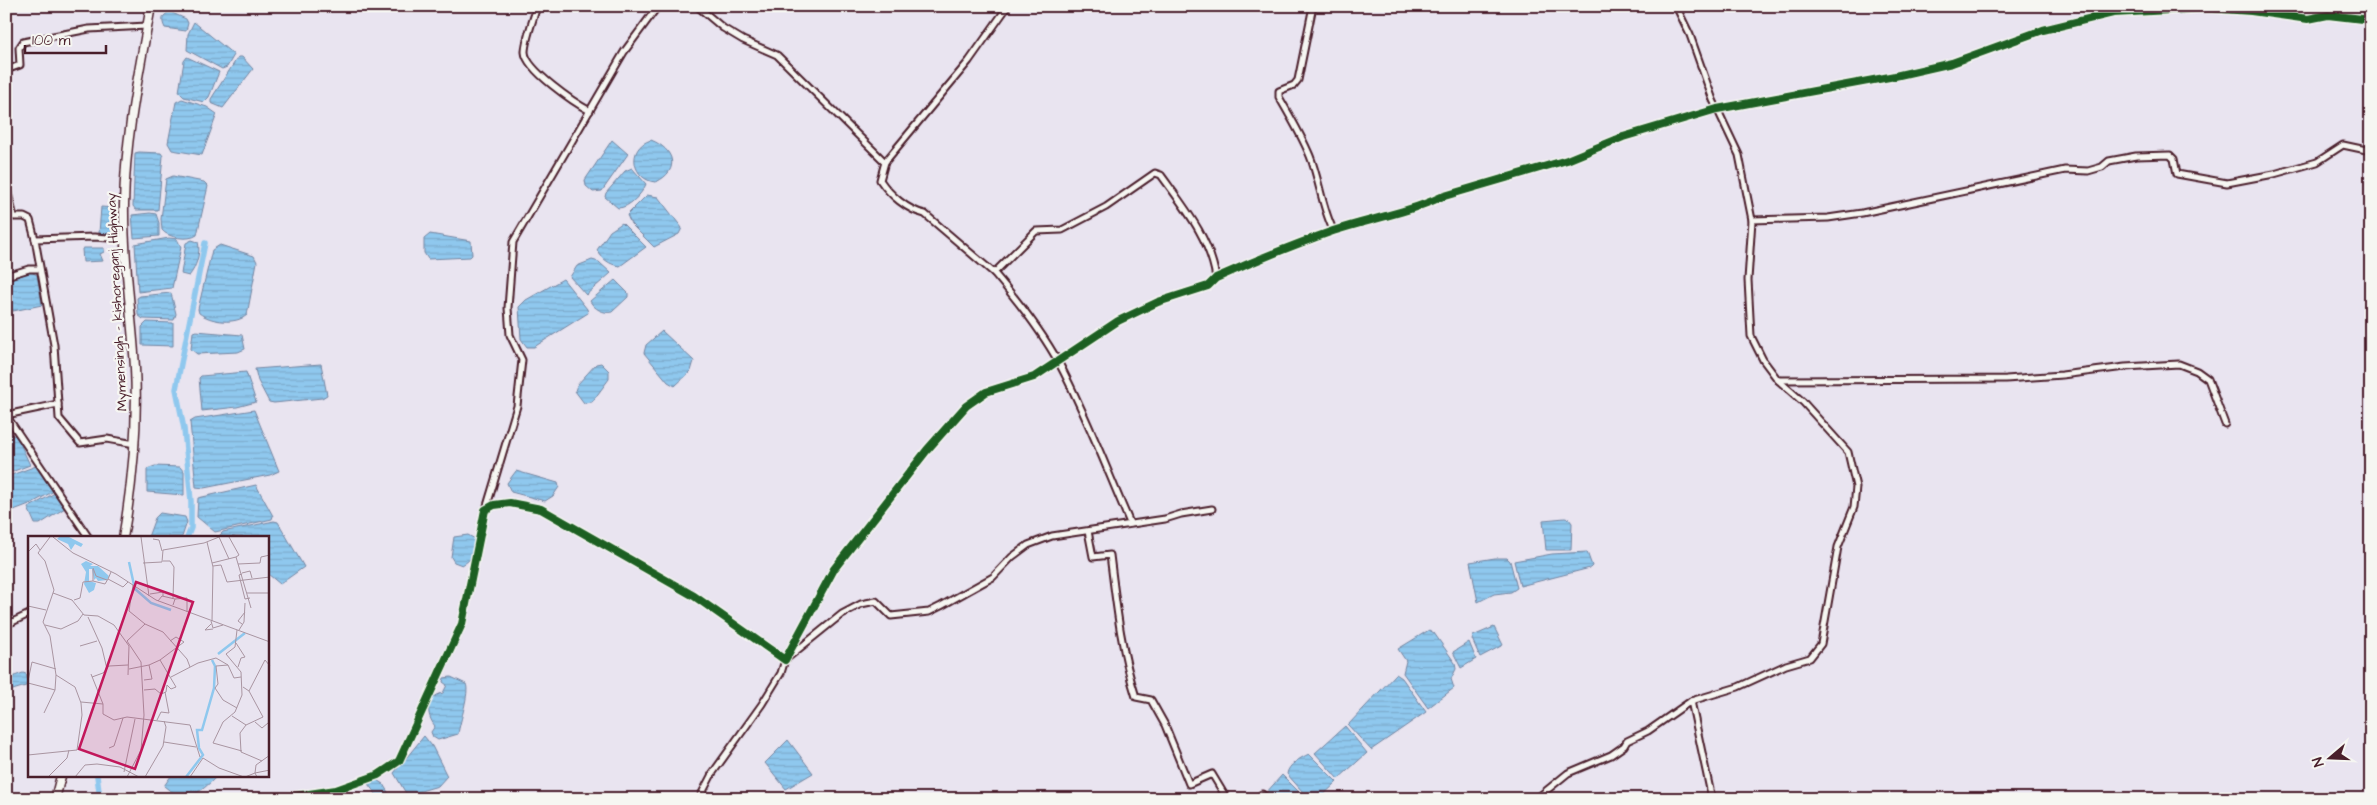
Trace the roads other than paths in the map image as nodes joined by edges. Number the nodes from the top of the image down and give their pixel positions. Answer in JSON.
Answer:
{"nodes":[{"id":1,"x":151,"y":6,"type":"edge"},
{"id":2,"x":537,"y":6,"type":"edge"},
{"id":3,"x":658,"y":6,"type":"edge"},
{"id":4,"x":697,"y":6,"type":"edge"},
{"id":5,"x":1008,"y":6,"type":"edge"},
{"id":6,"x":1313,"y":6,"type":"edge"},
{"id":7,"x":1676,"y":6,"type":"edge"},
{"id":8,"x":2371,"y":20,"type":"edge"},
{"id":9,"x":147,"y":26,"type":"junction"},
{"id":10,"x":6,"y":70,"type":"edge"},
{"id":11,"x":1717,"y":109,"type":"junction"},
{"id":12,"x":590,"y":111,"type":"junction"},
{"id":13,"x":2371,"y":151,"type":"edge"},
{"id":14,"x":884,"y":162,"type":"junction"},
{"id":15,"x":6,"y":186,"type":"edge"},
{"id":16,"x":1752,"y":220,"type":"junction"},
{"id":17,"x":1334,"y":231,"type":"junction"},
{"id":18,"x":35,"y":239,"type":"junction"},
{"id":19,"x":124,"y":239,"type":"junction"},
{"id":20,"x":39,"y":269,"type":"junction"},
{"id":21,"x":994,"y":273,"type":"junction"},
{"id":22,"x":6,"y":276,"type":"edge"},
{"id":23,"x":1216,"y":278,"type":"junction"},
{"id":24,"x":1058,"y":361,"type":"junction"},
{"id":25,"x":1778,"y":380,"type":"junction"},
{"id":26,"x":58,"y":404,"type":"junction"},
{"id":27,"x":6,"y":415,"type":"edge"},
{"id":28,"x":2224,"y":424,"type":"dead end"},
{"id":29,"x":135,"y":444,"type":"junction"},
{"id":30,"x":1212,"y":509,"type":"dead end"},
{"id":31,"x":485,"y":510,"type":"junction"},
{"id":32,"x":1130,"y":523,"type":"junction"},
{"id":33,"x":1088,"y":531,"type":"junction"},
{"id":34,"x":88,"y":536,"type":"edge"},
{"id":35,"x":123,"y":536,"type":"edge"},
{"id":36,"x":28,"y":614,"type":"edge"},
{"id":37,"x":6,"y":625,"type":"edge"},
{"id":38,"x":785,"y":660,"type":"junction"},
{"id":39,"x":1691,"y":702,"type":"junction"},
{"id":40,"x":60,"y":778,"type":"edge"},
{"id":41,"x":55,"y":799,"type":"edge"},
{"id":42,"x":275,"y":799,"type":"edge"},
{"id":43,"x":699,"y":799,"type":"edge"},
{"id":44,"x":1227,"y":799,"type":"edge"},
{"id":45,"x":1257,"y":799,"type":"edge"},
{"id":46,"x":1267,"y":799,"type":"edge"},
{"id":47,"x":1536,"y":799,"type":"edge"},
{"id":48,"x":1712,"y":799,"type":"edge"}],
"edges":[{"from":1,"to":9,"type":"main road","name":"Mymensingh - kishoreganj Highway"},
{"from":2,"to":12,"type":"street"},
{"from":3,"to":12,"type":"street"},
{"from":4,"to":14,"type":"street"},
{"from":5,"to":14,"type":"street"},
{"from":6,"to":17,"type":"street"},
{"from":7,"to":11,"type":"street"},
{"from":8,"to":11,"type":"street"},
{"from":9,"to":10,"type":"street"},
{"from":9,"to":19,"type":"main road","name":"Mymensingh - kishoreganj Highway"},
{"from":11,"to":16,"type":"street"},
{"from":11,"to":17,"type":"street"},
{"from":12,"to":31,"type":"street"},
{"from":13,"to":16,"type":"street"},
{"from":14,"to":21,"type":"street"},
{"from":15,"to":18,"type":"street"},
{"from":16,"to":25,"type":"street"},
{"from":17,"to":23,"type":"street"},
{"from":18,"to":19,"type":"street"},
{"from":18,"to":20,"type":"street"},
{"from":19,"to":29,"type":"main road","name":"Mymensingh - kishoreganj Highway"},
{"from":20,"to":22,"type":"street"},
{"from":20,"to":26,"type":"street"},
{"from":21,"to":23,"type":"street"},
{"from":21,"to":24,"type":"street"},
{"from":23,"to":24,"type":"street"},
{"from":24,"to":32,"type":"street"},
{"from":24,"to":38,"type":"street"},
{"from":25,"to":28,"type":"street"},
{"from":25,"to":39,"type":"street"},
{"from":26,"to":27,"type":"street"},
{"from":26,"to":29,"type":"street"},
{"from":27,"to":34,"type":"street"},
{"from":29,"to":35,"type":"main road","name":"Mymensingh - kishoreganj Highway"},
{"from":30,"to":32,"type":"street"},
{"from":31,"to":38,"type":"street"},
{"from":31,"to":42,"type":"street"},
{"from":32,"to":33,"type":"street"},
{"from":33,"to":38,"type":"street"},
{"from":33,"to":44,"type":"street"},
{"from":36,"to":37,"type":"street"},
{"from":38,"to":43,"type":"street"},
{"from":39,"to":47,"type":"street"},
{"from":39,"to":48,"type":"street"},
{"from":40,"to":41,"type":"main road"},
{"from":45,"to":46,"type":"street"}]}
